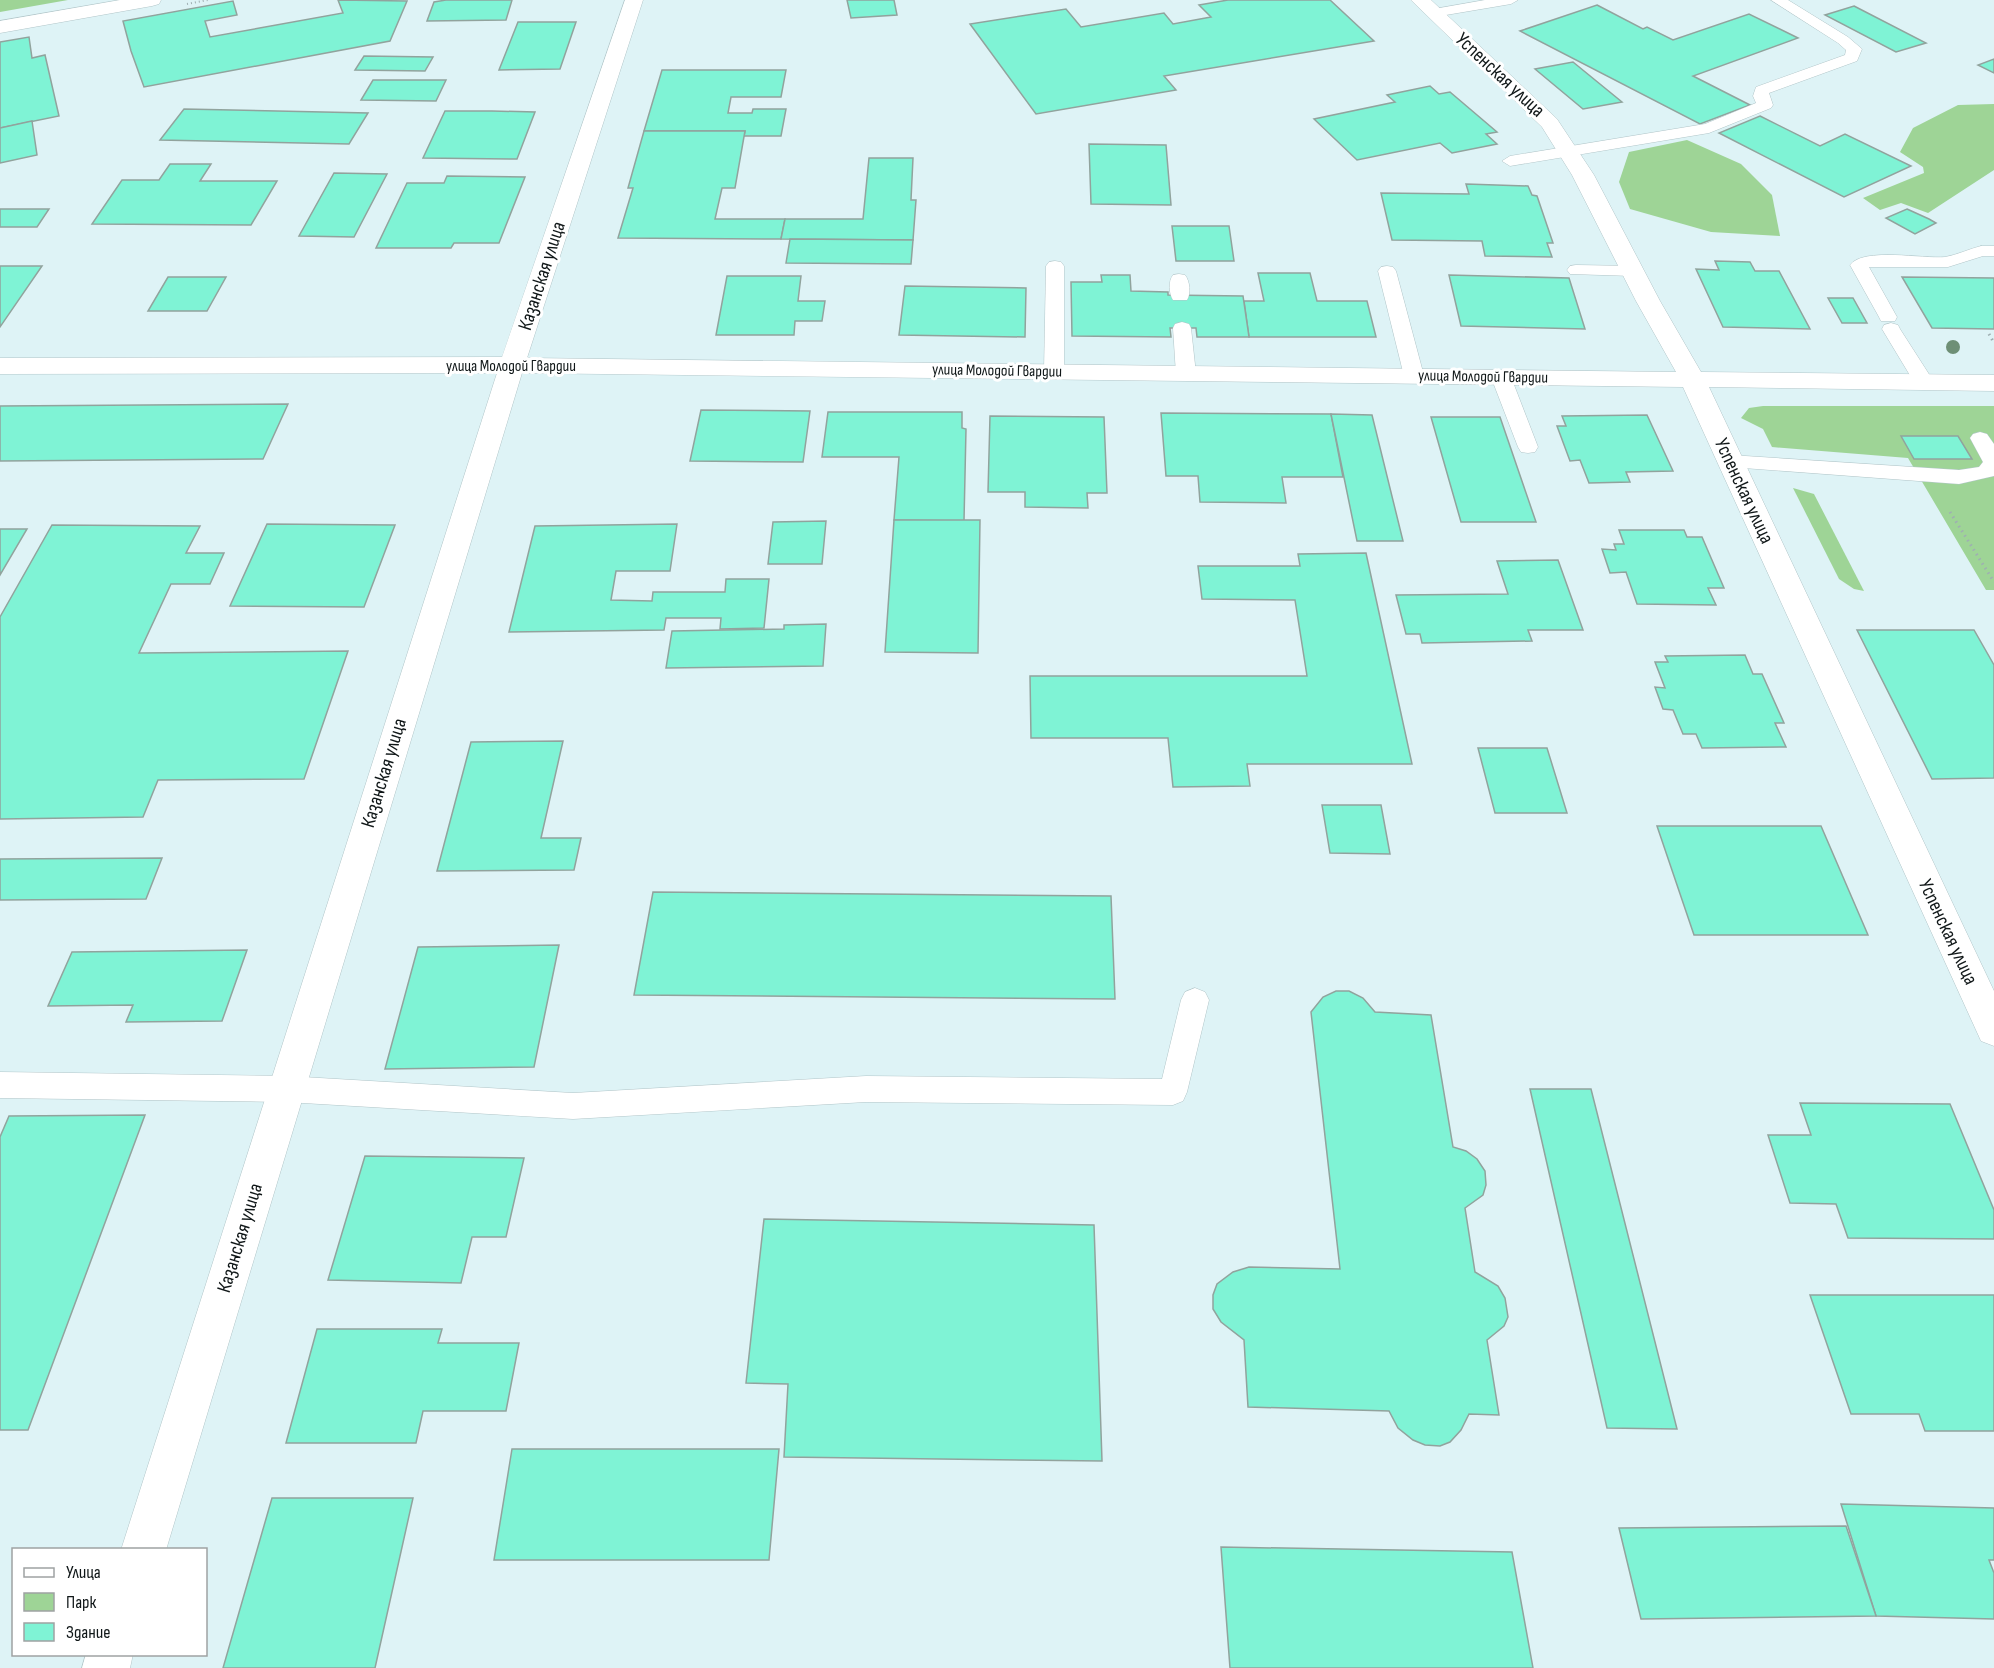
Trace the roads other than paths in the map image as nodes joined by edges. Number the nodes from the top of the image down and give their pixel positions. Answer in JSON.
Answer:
{"nodes":[{"id":1,"x":152,"y":0,"type":"edge"},
{"id":2,"x":634,"y":0,"type":"edge"},
{"id":3,"x":1511,"y":0,"type":"edge"},
{"id":4,"x":1778,"y":0,"type":"edge"},
{"id":5,"x":1427,"y":6,"type":"edge"},
{"id":6,"x":0,"y":27,"type":"edge"},
{"id":7,"x":1569,"y":152,"type":"junction"},
{"id":8,"x":1510,"y":160,"type":"dead end"},
{"id":9,"x":1994,"y":251,"type":"edge"},
{"id":10,"x":1055,"y":266,"type":"dead end"},
{"id":11,"x":1576,"y":270,"type":"dead end"},
{"id":12,"x":1387,"y":271,"type":"dead end"},
{"id":13,"x":1633,"y":271,"type":"junction"},
{"id":14,"x":1182,"y":327,"type":"dead end"},
{"id":15,"x":512,"y":365,"type":"junction"},
{"id":16,"x":0,"y":366,"type":"edge"},
{"id":17,"x":1054,"y":372,"type":"junction"},
{"id":18,"x":1186,"y":374,"type":"junction"},
{"id":19,"x":1414,"y":376,"type":"junction"},
{"id":20,"x":1501,"y":377,"type":"junction"},
{"id":21,"x":1693,"y":380,"type":"junction"},
{"id":22,"x":1924,"y":382,"type":"junction"},
{"id":23,"x":1994,"y":383,"type":"edge"},
{"id":24,"x":1980,"y":438,"type":"dead end"},
{"id":25,"x":1528,"y":447,"type":"dead end"},
{"id":26,"x":1730,"y":461,"type":"junction"},
{"id":27,"x":1195,"y":1000,"type":"dead end"},
{"id":28,"x":1994,"y":1030,"type":"edge"},
{"id":29,"x":0,"y":1084,"type":"edge"},
{"id":30,"x":286,"y":1089,"type":"junction"},
{"id":31,"x":144,"y":1548,"type":"edge"}],
"edges":[{"from":1,"to":6,"type":"street"},
{"from":2,"to":15,"type":"street","name":"Казанская улица"},
{"from":3,"to":5,"type":"lane"},
{"from":4,"to":7,"type":"lane"},
{"from":5,"to":7,"type":"street","name":"Успенская улица"},
{"from":7,"to":8,"type":"lane"},
{"from":7,"to":13,"type":"street","name":"Успенская улица"},
{"from":9,"to":22,"type":"lane"},
{"from":10,"to":17,"type":"lane"},
{"from":11,"to":13,"type":"lane"},
{"from":12,"to":19,"type":"lane"},
{"from":13,"to":21,"type":"street","name":"Успенская улица"},
{"from":14,"to":18,"type":"lane"},
{"from":15,"to":16,"type":"street","name":"улица Молодой Гвардии"},
{"from":15,"to":17,"type":"street","name":"улица Молодой Гвардии"},
{"from":15,"to":30,"type":"street","name":"Казанская улица"},
{"from":17,"to":18,"type":"street","name":"улица Молодой Гвардии"},
{"from":18,"to":19,"type":"street","name":"улица Молодой Гвардии"},
{"from":19,"to":20,"type":"street","name":"улица Молодой Гвардии"},
{"from":20,"to":21,"type":"street","name":"улица Молодой Гвардии"},
{"from":20,"to":25,"type":"lane"},
{"from":21,"to":22,"type":"street","name":"улица Молодой Гвардии"},
{"from":21,"to":26,"type":"street","name":"Успенская улица"},
{"from":22,"to":23,"type":"street","name":"улица Молодой Гвардии"},
{"from":24,"to":26,"type":"lane"},
{"from":26,"to":28,"type":"street","name":"Успенская улица"},
{"from":27,"to":30,"type":"lane"},
{"from":29,"to":30,"type":"lane"},
{"from":30,"to":31,"type":"street","name":"Казанская улица"}]}
